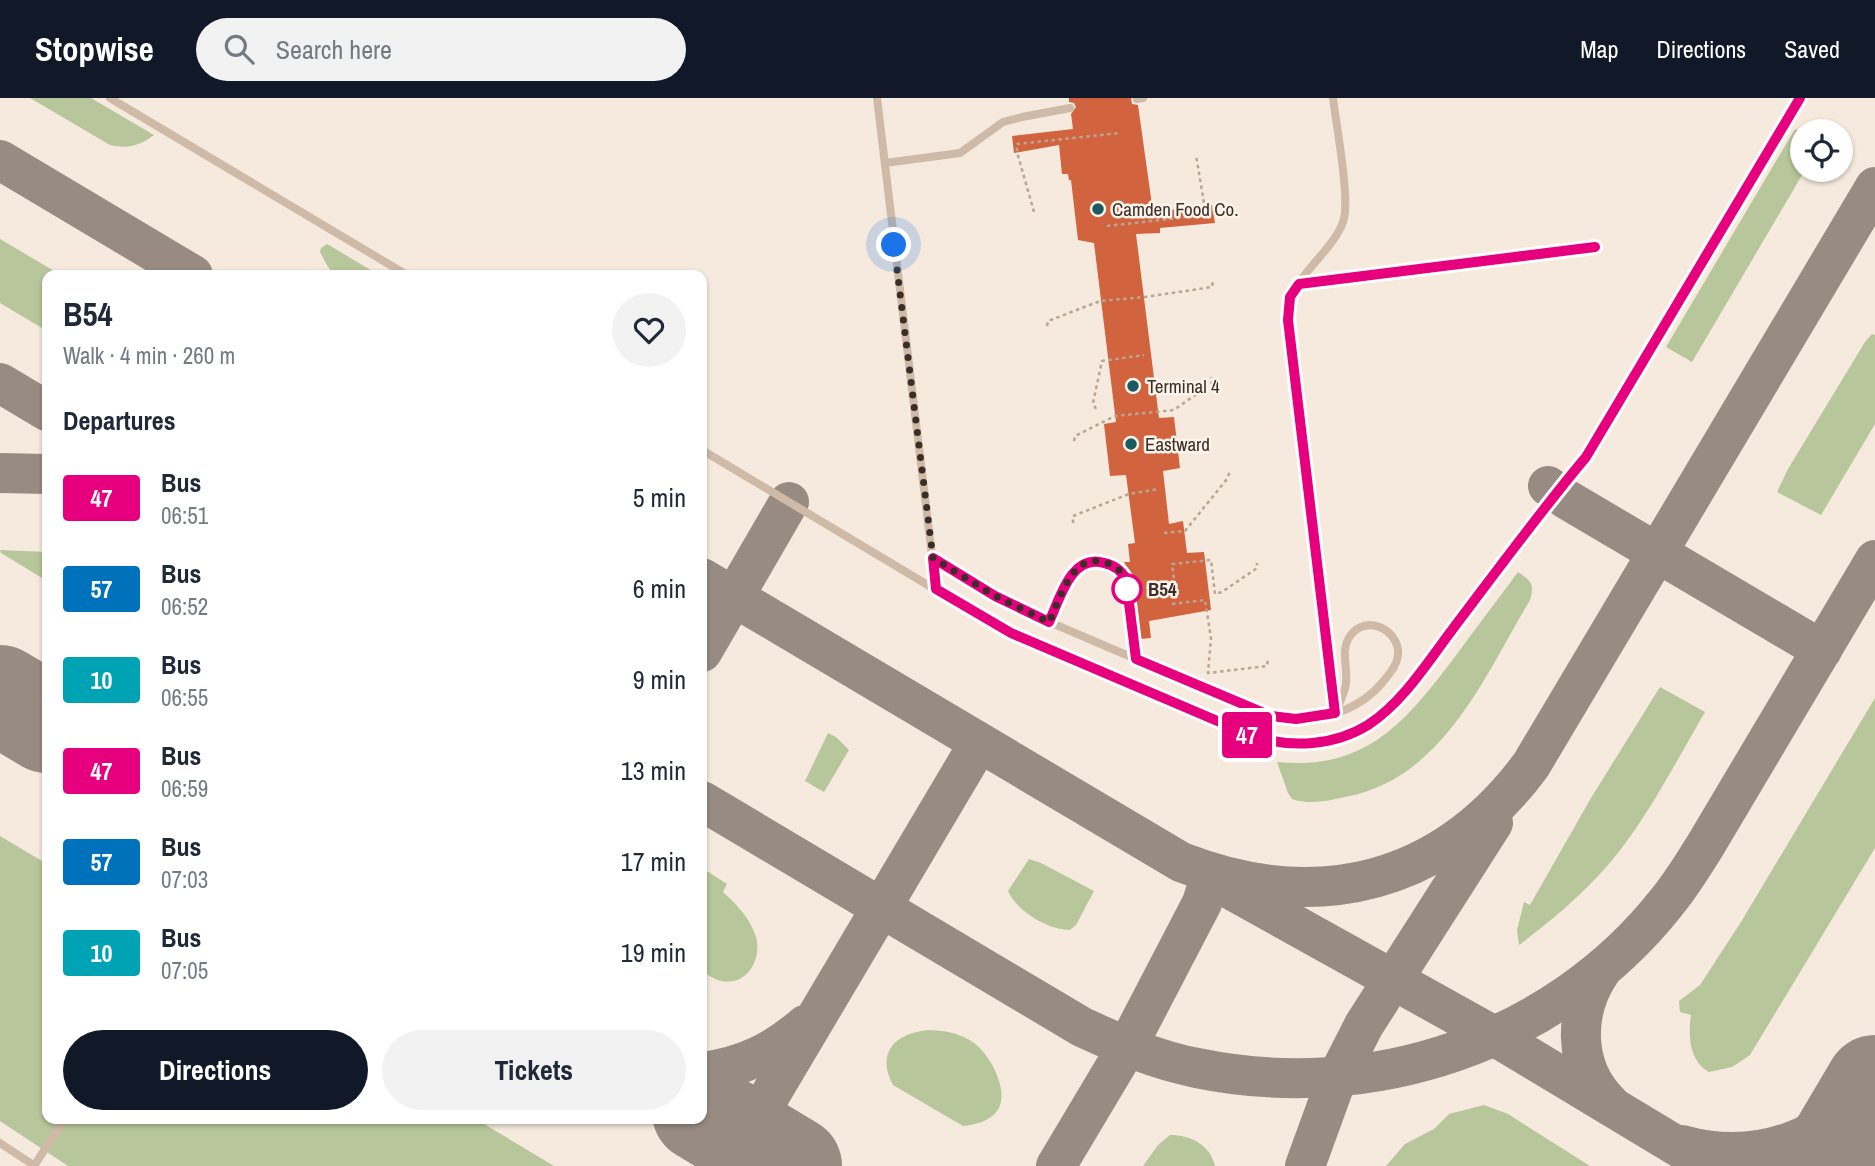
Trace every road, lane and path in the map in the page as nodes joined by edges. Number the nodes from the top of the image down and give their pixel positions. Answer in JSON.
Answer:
{"nodes":[{"id":1,"x":110,"y":98,"type":"edge"},
{"id":2,"x":877,"y":98,"type":"edge"},
{"id":3,"x":1333,"y":98,"type":"edge"},
{"id":4,"x":1800,"y":98,"type":"edge"},
{"id":5,"x":1070,"y":107,"type":"dead end"},
{"id":6,"x":1119,"y":133,"type":"dead end"},
{"id":7,"x":1196,"y":155,"type":"dead end"},
{"id":8,"x":885,"y":163,"type":"junction"},
{"id":9,"x":1034,"y":212,"type":"dead end"},
{"id":10,"x":1107,"y":226,"type":"dead end"},
{"id":11,"x":1595,"y":247,"type":"dead end"},
{"id":12,"x":399,"y":270,"type":"edge"},
{"id":13,"x":1213,"y":281,"type":"dead end"},
{"id":14,"x":1299,"y":284,"type":"junction"},
{"id":15,"x":1047,"y":326,"type":"dead end"},
{"id":16,"x":1144,"y":355,"type":"dead end"},
{"id":17,"x":1211,"y":377,"type":"dead end"},
{"id":18,"x":1096,"y":410,"type":"dead end"},
{"id":19,"x":1074,"y":441,"type":"dead end"},
{"id":20,"x":707,"y":453,"type":"edge"},
{"id":21,"x":1230,"y":471,"type":"dead end"},
{"id":22,"x":1159,"y":489,"type":"dead end"},
{"id":23,"x":1073,"y":523,"type":"dead end"},
{"id":24,"x":1164,"y":533,"type":"dead end"},
{"id":25,"x":933,"y":558,"type":"junction"},
{"id":26,"x":1257,"y":563,"type":"dead end"},
{"id":27,"x":1153,"y":587,"type":"dead end"},
{"id":28,"x":1170,"y":587,"type":"dead end"},
{"id":29,"x":936,"y":589,"type":"junction"},
{"id":30,"x":1128,"y":589,"type":"dead end"},
{"id":31,"x":1172,"y":604,"type":"dead end"},
{"id":32,"x":1049,"y":622,"type":"junction"},
{"id":33,"x":1136,"y":659,"type":"junction"},
{"id":34,"x":1268,"y":659,"type":"dead end"},
{"id":35,"x":1335,"y":713,"type":"junction"},
{"id":36,"x":61,"y":1124,"type":"edge"},
{"id":37,"x":0,"y":1143,"type":"edge"},
{"id":38,"x":34,"y":1166,"type":"edge"}],
"edges":[{"from":1,"to":12,"type":"lane"},
{"from":2,"to":8,"type":"lane"},
{"from":3,"to":14,"type":"lane"},
{"from":4,"to":29,"type":"lane"},
{"from":5,"to":8,"type":"lane"},
{"from":6,"to":9,"type":"path"},
{"from":7,"to":10,"type":"path"},
{"from":8,"to":25,"type":"lane"},
{"from":11,"to":14,"type":"lane"},
{"from":13,"to":15,"type":"path"},
{"from":14,"to":35,"type":"lane"},
{"from":16,"to":18,"type":"path"},
{"from":17,"to":19,"type":"path"},
{"from":20,"to":29,"type":"lane"},
{"from":21,"to":24,"type":"path"},
{"from":22,"to":23,"type":"path"},
{"from":25,"to":29,"type":"lane"},
{"from":25,"to":32,"type":"lane"},
{"from":26,"to":28,"type":"path"},
{"from":27,"to":30,"type":"path"},
{"from":31,"to":34,"type":"path"},
{"from":32,"to":33,"type":"lane"},
{"from":32,"to":33,"type":"lane"},
{"from":33,"to":35,"type":"lane"},
{"from":35,"to":35,"type":"lane"},
{"from":36,"to":38,"type":"lane"},
{"from":37,"to":38,"type":"lane"}]}
